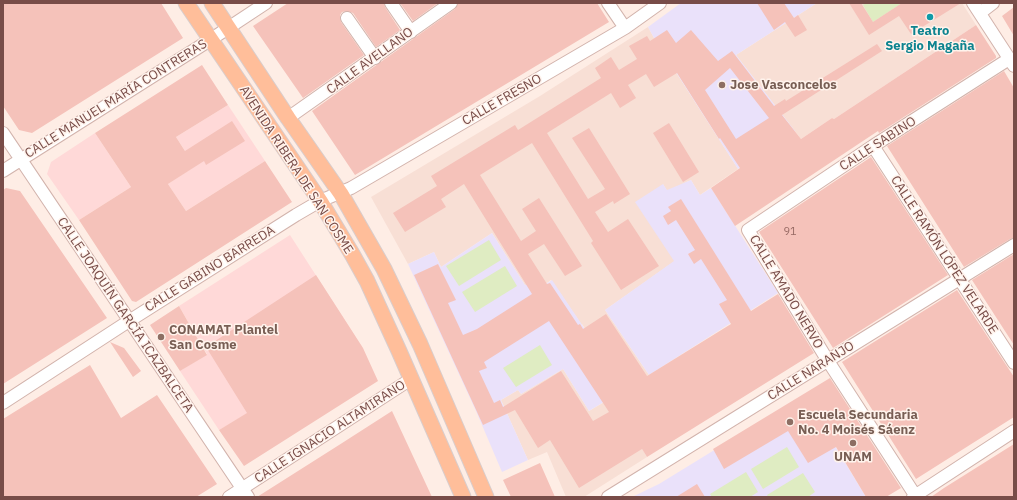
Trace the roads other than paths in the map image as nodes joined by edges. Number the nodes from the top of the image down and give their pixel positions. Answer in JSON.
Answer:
{"nodes":[{"id":1,"x":186,"y":3,"type":"edge"},
{"id":2,"x":212,"y":3,"type":"edge"},
{"id":3,"x":266,"y":3,"type":"edge"},
{"id":4,"x":391,"y":3,"type":"edge"},
{"id":5,"x":608,"y":3,"type":"edge"},
{"id":6,"x":660,"y":3,"type":"edge"},
{"id":7,"x":993,"y":3,"type":"edge"},
{"id":8,"x":448,"y":4,"type":"edge"},
{"id":9,"x":976,"y":8,"type":"edge"},
{"id":10,"x":347,"y":18,"type":"dead end"},
{"id":11,"x":229,"y":28,"type":"junction"},
{"id":12,"x":625,"y":28,"type":"junction"},
{"id":13,"x":411,"y":32,"type":"junction"},
{"id":14,"x":210,"y":40,"type":"junction"},
{"id":15,"x":375,"y":58,"type":"junction"},
{"id":16,"x":1012,"y":62,"type":"edge"},
{"id":17,"x":288,"y":118,"type":"junction"},
{"id":18,"x":3,"y":133,"type":"edge"},
{"id":19,"x":874,"y":146,"type":"junction"},
{"id":20,"x":20,"y":160,"type":"junction"},
{"id":21,"x":3,"y":171,"type":"edge"},
{"id":22,"x":341,"y":194,"type":"junction"},
{"id":23,"x":320,"y":201,"type":"junction"},
{"id":24,"x":748,"y":230,"type":"joint"},
{"id":25,"x":1014,"y":245,"type":"edge"},
{"id":26,"x":959,"y":279,"type":"junction"},
{"id":27,"x":129,"y":320,"type":"junction"},
{"id":28,"x":828,"y":361,"type":"junction"},
{"id":29,"x":1014,"y":363,"type":"edge"},
{"id":30,"x":411,"y":379,"type":"junction"},
{"id":31,"x":3,"y":403,"type":"edge"},
{"id":32,"x":1014,"y":431,"type":"edge"},
{"id":33,"x":245,"y":493,"type":"edge"},
{"id":34,"x":914,"y":496,"type":"edge"},
{"id":35,"x":228,"y":497,"type":"edge"},
{"id":36,"x":463,"y":497,"type":"edge"},
{"id":37,"x":486,"y":497,"type":"edge"},
{"id":38,"x":608,"y":497,"type":"edge"}],
"edges":[{"from":1,"to":14,"type":"main road","name":"AVENIDA RIBERA DE SAN COSME"},
{"from":2,"to":11,"type":"main road","name":"AVENIDA RIBERA DE SAN COSME"},
{"from":3,"to":11,"type":"street","name":"CALLE MANUEL MARÍA CONTRERAS"},
{"from":4,"to":13,"type":"street"},
{"from":5,"to":12,"type":"street"},
{"from":6,"to":12,"type":"street","name":"CALLE FRESNO"},
{"from":7,"to":9,"type":"street"},
{"from":8,"to":13,"type":"street","name":"CALLE AVELLANO"},
{"from":9,"to":16,"type":"street"},
{"from":10,"to":15,"type":"street"},
{"from":11,"to":14,"type":"street","name":"CALLE MANUEL MARÍA CONTRERAS"},
{"from":11,"to":17,"type":"main road","name":"AVENIDA RIBERA DE SAN COSME"},
{"from":12,"to":22,"type":"street","name":"CALLE FRESNO"},
{"from":13,"to":15,"type":"street","name":"CALLE AVELLANO"},
{"from":14,"to":20,"type":"street","name":"CALLE MANUEL MARÍA CONTRERAS"},
{"from":14,"to":23,"type":"main road","name":"AVENIDA RIBERA DE SAN COSME"},
{"from":15,"to":17,"type":"street","name":"CALLE AVELLANO"},
{"from":16,"to":19,"type":"street","name":"CALLE SABINO"},
{"from":17,"to":22,"type":"main road","name":"AVENIDA RIBERA DE SAN COSME"},
{"from":18,"to":20,"type":"street","name":"CALLE JOAQUÍN GARCÍA ICAZBALCETA"},
{"from":19,"to":24,"type":"street","name":"CALLE SABINO"},
{"from":19,"to":26,"type":"street","name":"CALLE RAMÓN LÓPEZ VELARDE"},
{"from":20,"to":21,"type":"street","name":"CALLE MANUEL MARÍA CONTRERAS"},
{"from":20,"to":27,"type":"street","name":"CALLE JOAQUÍN GARCÍA ICAZBALCETA"},
{"from":22,"to":23,"type":"street","name":"CALLE GABINO BARREDA"},
{"from":22,"to":37,"type":"main road","name":"AVENIDA RIBERA DE SAN COSME"},
{"from":23,"to":27,"type":"street","name":"CALLE GABINO BARREDA"},
{"from":23,"to":30,"type":"main road","name":"AVENIDA RIBERA DE SAN COSME"},
{"from":24,"to":28,"type":"street","name":"CALLE AMADO NERVO"},
{"from":25,"to":26,"type":"street","name":"CALLE NARANJO"},
{"from":26,"to":28,"type":"street","name":"CALLE NARANJO"},
{"from":26,"to":29,"type":"street","name":"CALLE RAMÓN LÓPEZ VELARDE"},
{"from":27,"to":31,"type":"street","name":"CALLE GABINO BARREDA"},
{"from":27,"to":33,"type":"street","name":"CALLE JOAQUÍN GARCÍA ICAZBALCETA"},
{"from":28,"to":34,"type":"street","name":"CALLE AMADO NERVO"},
{"from":28,"to":38,"type":"street","name":"CALLE NARANJO"},
{"from":30,"to":33,"type":"street","name":"CALLE IGNACIO ALTAMIRANO"},
{"from":30,"to":36,"type":"main road","name":"AVENIDA RIBERA DE SAN COSME"},
{"from":32,"to":34,"type":"street"},
{"from":33,"to":35,"type":"street","name":"CALLE IGNACIO ALTAMIRANO"}]}
